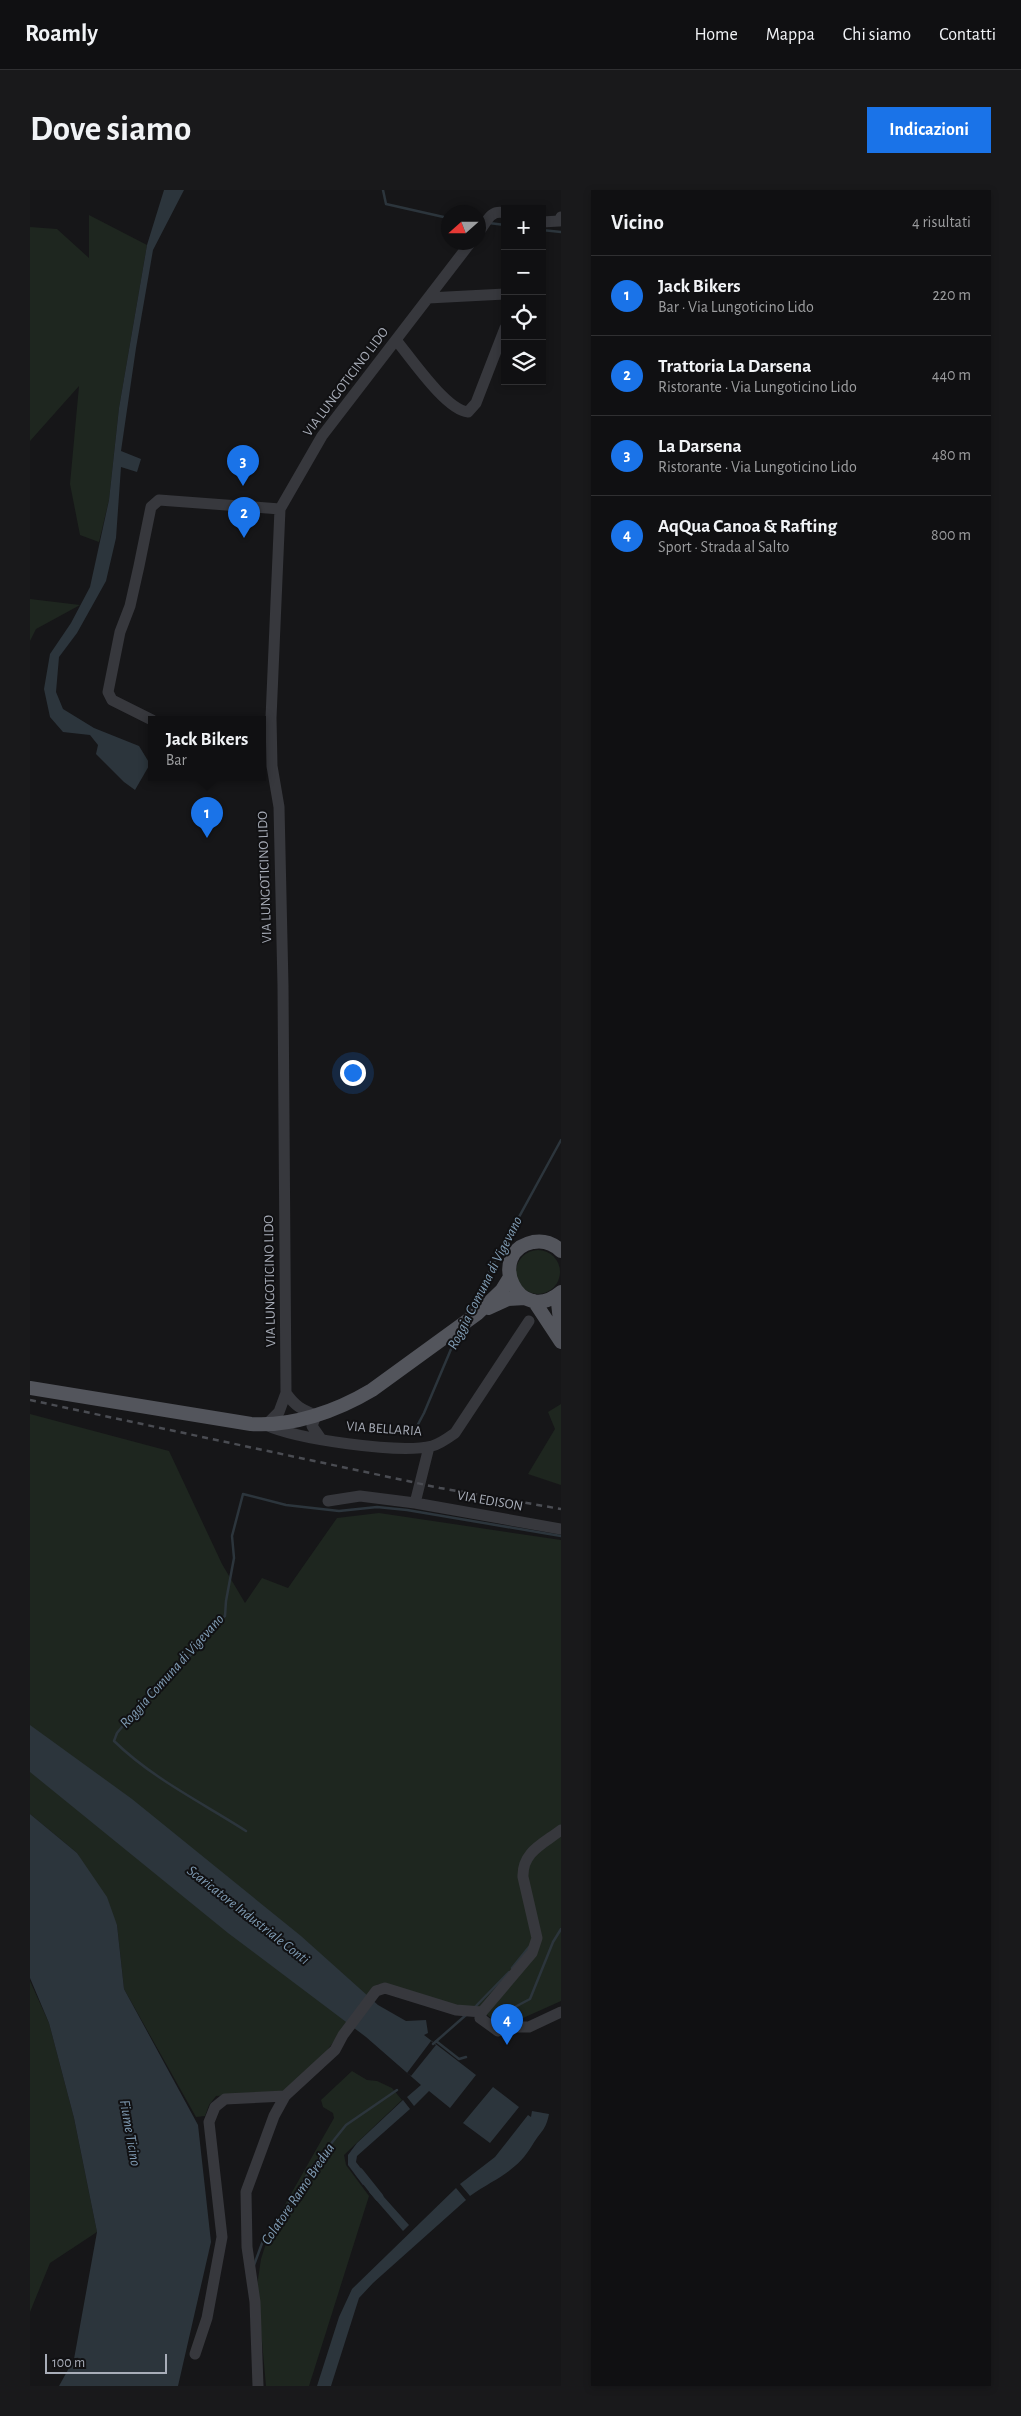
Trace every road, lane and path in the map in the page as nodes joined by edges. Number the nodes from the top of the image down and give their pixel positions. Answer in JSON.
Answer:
{"nodes":[{"id":1,"x":501,"y":213,"type":"edge"},
{"id":2,"x":561,"y":218,"type":"edge"},
{"id":3,"x":486,"y":222,"type":"edge"},
{"id":4,"x":546,"y":222,"type":"edge"},
{"id":5,"x":465,"y":250,"type":"edge"},
{"id":6,"x":501,"y":294,"type":"edge"},
{"id":7,"x":428,"y":298,"type":"junction"},
{"id":8,"x":501,"y":338,"type":"edge"},
{"id":9,"x":396,"y":340,"type":"junction"},
{"id":10,"x":280,"y":509,"type":"junction"},
{"id":11,"x":148,"y":718,"type":"edge"},
{"id":12,"x":558,"y":1247,"type":"edge"},
{"id":13,"x":510,"y":1278,"type":"junction"},
{"id":14,"x":561,"y":1292,"type":"edge"},
{"id":15,"x":529,"y":1300,"type":"junction"},
{"id":16,"x":478,"y":1313,"type":"junction"},
{"id":17,"x":529,"y":1321,"type":"dead end"},
{"id":18,"x":561,"y":1329,"type":"edge"},
{"id":19,"x":561,"y":1342,"type":"edge"},
{"id":20,"x":30,"y":1388,"type":"edge"},
{"id":21,"x":286,"y":1393,"type":"junction"},
{"id":22,"x":311,"y":1416,"type":"junction"},
{"id":23,"x":266,"y":1425,"type":"junction"},
{"id":24,"x":308,"y":1438,"type":"junction"},
{"id":25,"x":321,"y":1439,"type":"junction"},
{"id":26,"x":429,"y":1447,"type":"junction"},
{"id":27,"x":328,"y":1501,"type":"dead end"},
{"id":28,"x":415,"y":1503,"type":"junction"},
{"id":29,"x":561,"y":1528,"type":"edge"},
{"id":30,"x":561,"y":1830,"type":"edge"},
{"id":31,"x":474,"y":2012,"type":"junction"},
{"id":32,"x":561,"y":2012,"type":"edge"},
{"id":33,"x":285,"y":2096,"type":"junction"},
{"id":34,"x":195,"y":2354,"type":"dead end"},
{"id":35,"x":258,"y":2386,"type":"edge"}],
"edges":[{"from":1,"to":3,"type":"street"},
{"from":2,"to":4,"type":"street"},
{"from":5,"to":7,"type":"street","name":"VIA LUNGOTICINO LIDO"},
{"from":6,"to":7,"type":"street"},
{"from":7,"to":9,"type":"street","name":"VIA LUNGOTICINO LIDO"},
{"from":8,"to":9,"type":"street"},
{"from":9,"to":10,"type":"street","name":"VIA LUNGOTICINO LIDO"},
{"from":10,"to":11,"type":"street"},
{"from":10,"to":21,"type":"street","name":"VIA LUNGOTICINO LIDO"},
{"from":12,"to":13,"type":"main road"},
{"from":13,"to":15,"type":"main road"},
{"from":13,"to":16,"type":"main road"},
{"from":14,"to":15,"type":"main road"},
{"from":14,"to":18,"type":"main road"},
{"from":15,"to":16,"type":"main road"},
{"from":15,"to":19,"type":"main road"},
{"from":16,"to":22,"type":"main road"},
{"from":17,"to":26,"type":"street","name":"VIA BELLARIA"},
{"from":20,"to":23,"type":"main road"},
{"from":21,"to":22,"type":"street"},
{"from":21,"to":23,"type":"street"},
{"from":22,"to":23,"type":"main road"},
{"from":22,"to":24,"type":"street"},
{"from":22,"to":25,"type":"street"},
{"from":23,"to":24,"type":"street","name":"VIA BELLARIA"},
{"from":24,"to":25,"type":"street","name":"VIA BELLARIA"},
{"from":25,"to":26,"type":"street","name":"VIA BELLARIA"},
{"from":26,"to":28,"type":"street"},
{"from":27,"to":28,"type":"street","name":"VIA EDISON"},
{"from":28,"to":29,"type":"street","name":"VIA EDISON"},
{"from":30,"to":31,"type":"street"},
{"from":31,"to":32,"type":"street"},
{"from":31,"to":33,"type":"street"},
{"from":33,"to":34,"type":"street"},
{"from":33,"to":35,"type":"street"}]}
